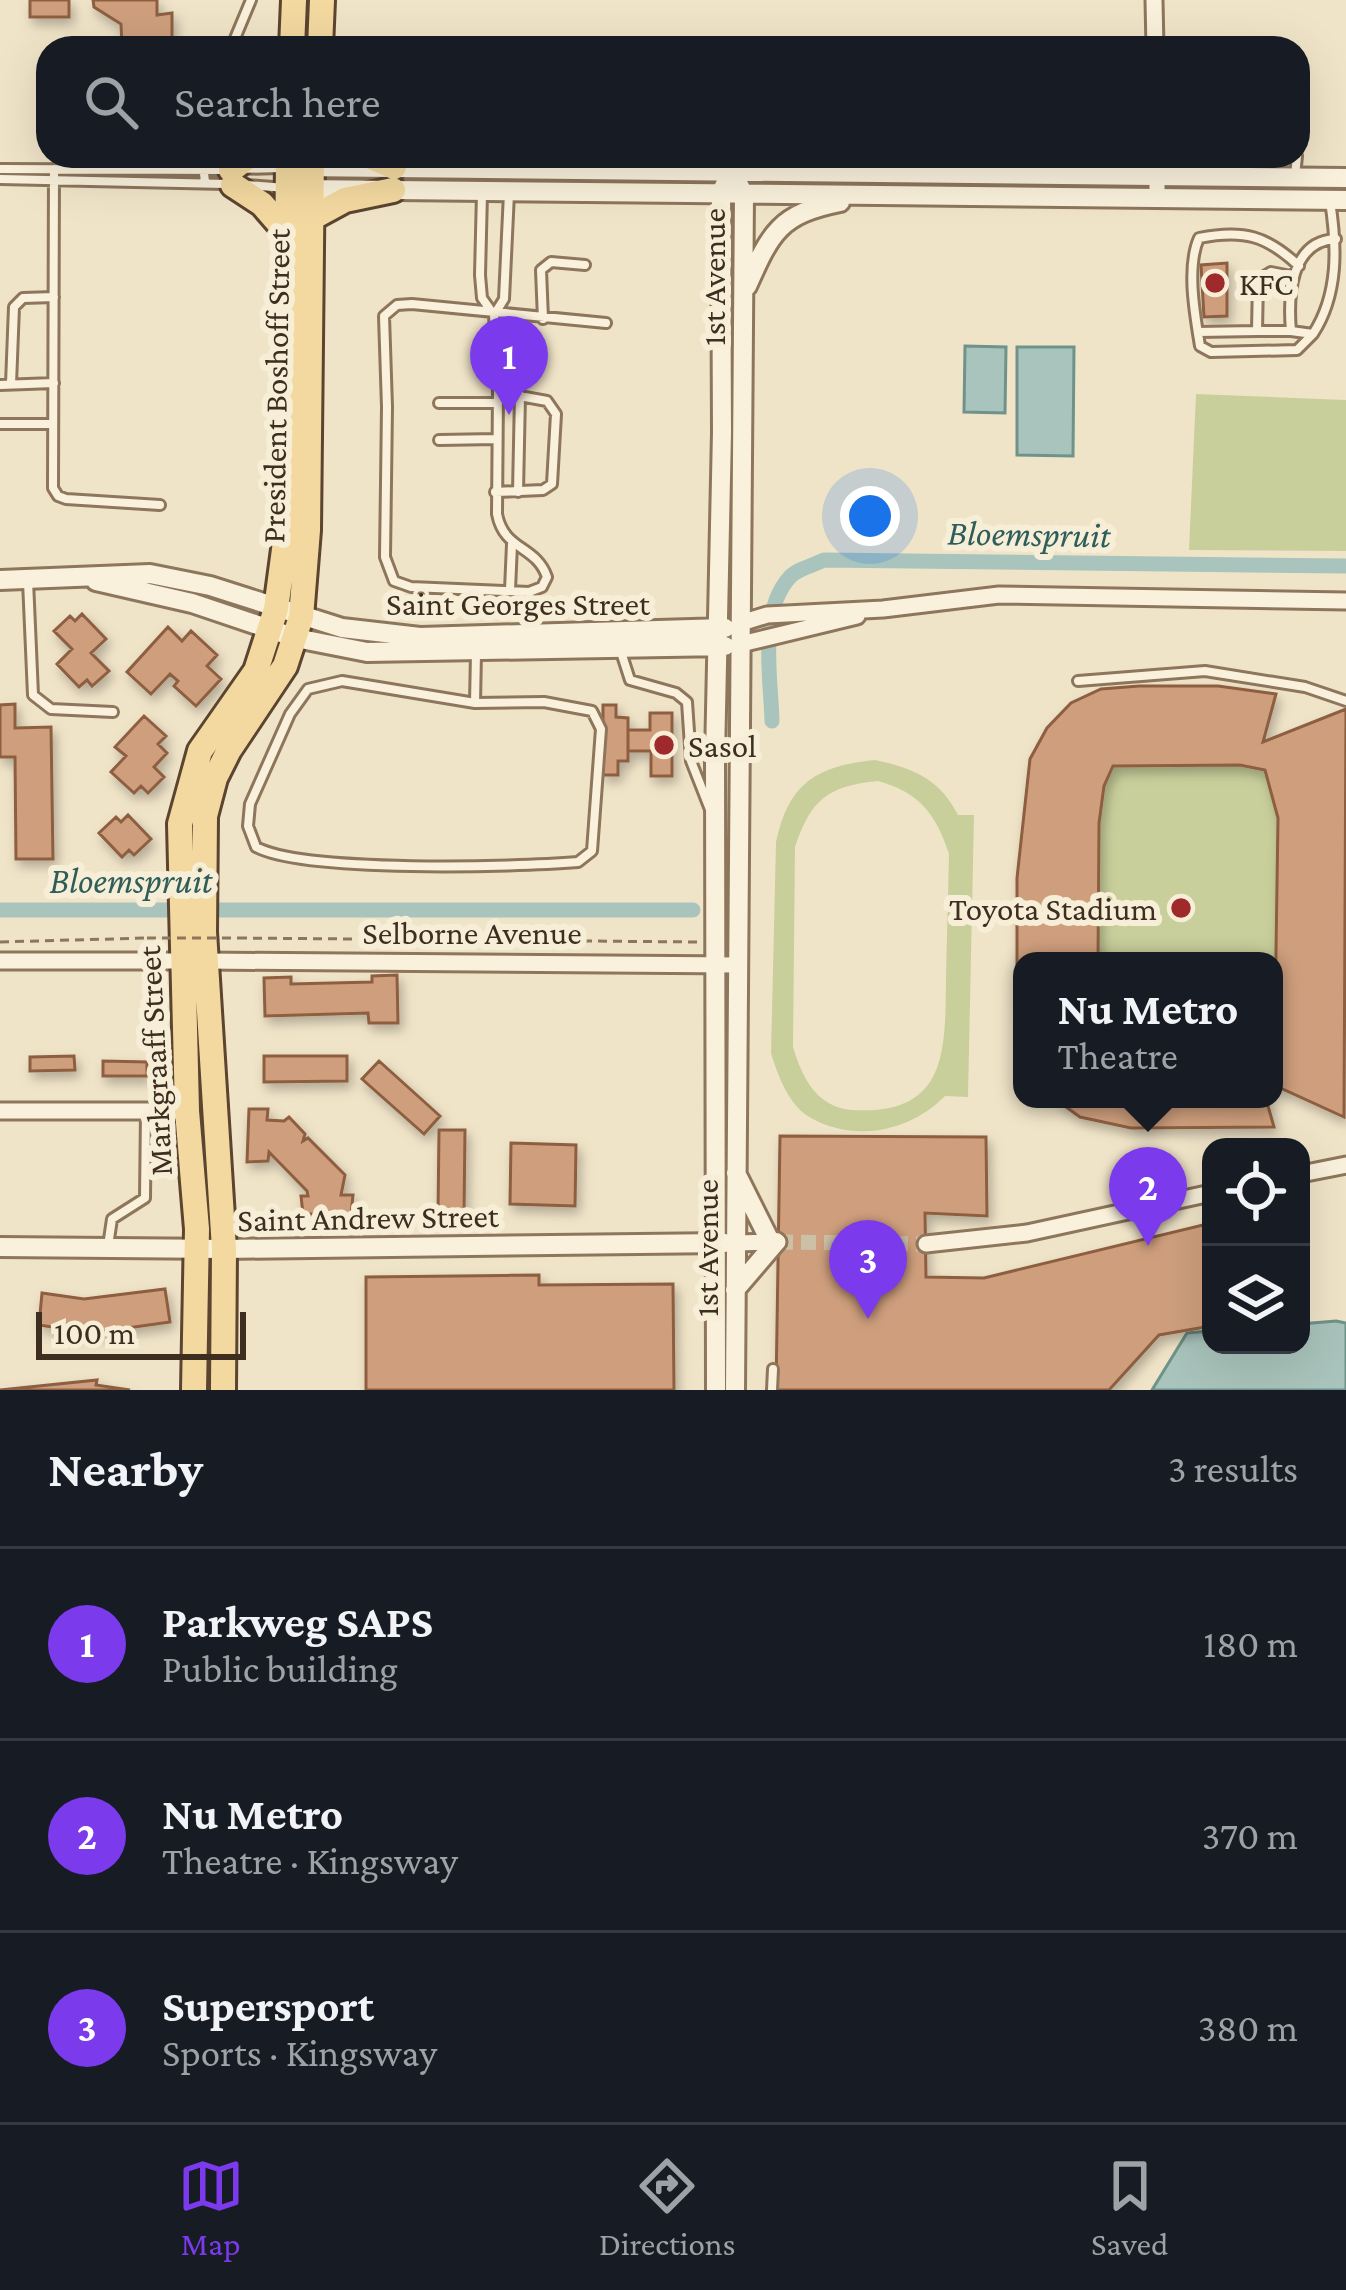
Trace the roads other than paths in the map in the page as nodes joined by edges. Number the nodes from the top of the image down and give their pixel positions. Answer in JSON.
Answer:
{"nodes":[{"id":1,"x":250,"y":0,"type":"edge"},
{"id":2,"x":294,"y":0,"type":"edge"},
{"id":3,"x":322,"y":0,"type":"edge"},
{"id":4,"x":1154,"y":0,"type":"edge"},
{"id":5,"x":236,"y":36,"type":"edge"},
{"id":6,"x":292,"y":36,"type":"edge"},
{"id":7,"x":320,"y":36,"type":"edge"},
{"id":8,"x":1155,"y":36,"type":"edge"},
{"id":9,"x":382,"y":168,"type":"edge"},
{"id":10,"x":687,"y":168,"type":"edge"},
{"id":11,"x":740,"y":168,"type":"edge"},
{"id":12,"x":741,"y":168,"type":"edge"},
{"id":13,"x":1157,"y":168,"type":"edge"},
{"id":14,"x":1180,"y":168,"type":"edge"},
{"id":15,"x":1295,"y":168,"type":"edge"},
{"id":16,"x":0,"y":169,"type":"edge"},
{"id":17,"x":203,"y":170,"type":"junction"},
{"id":18,"x":237,"y":170,"type":"edge"},
{"id":19,"x":300,"y":171,"type":"edge"},
{"id":20,"x":54,"y":175,"type":"junction"},
{"id":21,"x":1294,"y":178,"type":"junction"},
{"id":22,"x":1346,"y":178,"type":"edge"},
{"id":23,"x":0,"y":179,"type":"edge"},
{"id":24,"x":393,"y":179,"type":"junction"},
{"id":25,"x":206,"y":182,"type":"junction"},
{"id":26,"x":482,"y":192,"type":"junction"},
{"id":27,"x":509,"y":193,"type":"junction"},
{"id":28,"x":721,"y":194,"type":"junction"},
{"id":29,"x":745,"y":194,"type":"junction"},
{"id":30,"x":874,"y":195,"type":"junction"},
{"id":31,"x":1157,"y":198,"type":"junction"},
{"id":32,"x":1338,"y":200,"type":"edge"},
{"id":33,"x":310,"y":219,"type":"junction"},
{"id":34,"x":288,"y":234,"type":"junction"},
{"id":35,"x":1336,"y":239,"type":"junction"},
{"id":36,"x":585,"y":265,"type":"dead end"},
{"id":37,"x":1299,"y":266,"type":"junction"},
{"id":38,"x":1291,"y":276,"type":"junction"},
{"id":39,"x":743,"y":295,"type":"junction"},
{"id":40,"x":54,"y":297,"type":"junction"},
{"id":41,"x":494,"y":315,"type":"junction"},
{"id":42,"x":543,"y":319,"type":"junction"},
{"id":43,"x":606,"y":323,"type":"dead end"},
{"id":44,"x":1257,"y":331,"type":"junction"},
{"id":45,"x":1291,"y":331,"type":"junction"},
{"id":46,"x":1198,"y":332,"type":"junction"},
{"id":47,"x":1313,"y":334,"type":"junction"},
{"id":48,"x":54,"y":383,"type":"junction"},
{"id":49,"x":11,"y":384,"type":"junction"},
{"id":50,"x":0,"y":385,"type":"edge"},
{"id":51,"x":498,"y":392,"type":"junction"},
{"id":52,"x":520,"y":395,"type":"junction"},
{"id":53,"x":439,"y":403,"type":"dead end"},
{"id":54,"x":497,"y":404,"type":"junction"},
{"id":55,"x":0,"y":424,"type":"edge"},
{"id":56,"x":53,"y":424,"type":"junction"},
{"id":57,"x":496,"y":439,"type":"junction"},
{"id":58,"x":439,"y":440,"type":"dead end"},
{"id":59,"x":495,"y":492,"type":"junction"},
{"id":60,"x":518,"y":492,"type":"junction"},
{"id":61,"x":160,"y":506,"type":"dead end"},
{"id":62,"x":512,"y":544,"type":"junction"},
{"id":63,"x":0,"y":580,"type":"edge"},
{"id":64,"x":28,"y":580,"type":"junction"},
{"id":65,"x":510,"y":590,"type":"junction"},
{"id":66,"x":1346,"y":601,"type":"edge"},
{"id":67,"x":273,"y":620,"type":"junction"},
{"id":68,"x":808,"y":620,"type":"junction"},
{"id":69,"x":741,"y":623,"type":"junction"},
{"id":70,"x":299,"y":628,"type":"junction"},
{"id":71,"x":716,"y":639,"type":"junction"},
{"id":72,"x":741,"y":644,"type":"junction"},
{"id":73,"x":621,"y":649,"type":"junction"},
{"id":74,"x":476,"y":652,"type":"junction"},
{"id":75,"x":1078,"y":681,"type":"dead end"},
{"id":76,"x":1346,"y":700,"type":"edge"},
{"id":77,"x":475,"y":703,"type":"junction"},
{"id":78,"x":113,"y":712,"type":"dead end"},
{"id":79,"x":715,"y":819,"type":"junction"},
{"id":80,"x":191,"y":869,"type":"junction"},
{"id":81,"x":714,"y":952,"type":"junction"},
{"id":82,"x":0,"y":961,"type":"edge"},
{"id":83,"x":194,"y":961,"type":"junction"},
{"id":84,"x":738,"y":965,"type":"junction"},
{"id":85,"x":213,"y":1100,"type":"junction"},
{"id":86,"x":0,"y":1111,"type":"edge"},
{"id":87,"x":146,"y":1111,"type":"junction"},
{"id":88,"x":187,"y":1111,"type":"junction"},
{"id":89,"x":1346,"y":1165,"type":"edge"},
{"id":90,"x":1310,"y":1172,"type":"edge"},
{"id":91,"x":736,"y":1173,"type":"junction"},
{"id":92,"x":1202,"y":1195,"type":"edge"},
{"id":93,"x":775,"y":1242,"type":"junction"},
{"id":94,"x":726,"y":1243,"type":"junction"},
{"id":95,"x":926,"y":1244,"type":"tunnel mouth"},
{"id":96,"x":0,"y":1247,"type":"edge"},
{"id":97,"x":108,"y":1247,"type":"junction"},
{"id":98,"x":196,"y":1248,"type":"junction"},
{"id":99,"x":224,"y":1249,"type":"junction"},
{"id":100,"x":735,"y":1290,"type":"junction"},
{"id":101,"x":773,"y":1369,"type":"dead end"},
{"id":102,"x":194,"y":1390,"type":"edge"},
{"id":103,"x":223,"y":1390,"type":"edge"},
{"id":104,"x":716,"y":1390,"type":"edge"},
{"id":105,"x":735,"y":1390,"type":"edge"},
{"id":106,"x":772,"y":1390,"type":"edge"}],
"edges":[{"from":1,"to":5,"type":"lane"},
{"from":2,"to":6,"type":"main road"},
{"from":3,"to":7,"type":"main road"},
{"from":4,"to":8,"type":"street"},
{"from":9,"to":24,"type":"main road"},
{"from":10,"to":24,"type":"street"},
{"from":11,"to":28,"type":"street","name":"1st Avenue"},
{"from":12,"to":29,"type":"street","name":"1st Avenue"},
{"from":13,"to":31,"type":"street"},
{"from":14,"to":21,"type":"street"},
{"from":15,"to":21,"type":"lane"},
{"from":16,"to":20,"type":"lane"},
{"from":17,"to":18,"type":"lane"},
{"from":17,"to":20,"type":"lane"},
{"from":17,"to":25,"type":"lane"},
{"from":18,"to":19,"type":"lane"},
{"from":18,"to":19,"type":"lane"},
{"from":18,"to":25,"type":"lane"},
{"from":18,"to":34,"type":"main road"},
{"from":19,"to":24,"type":"street"},
{"from":19,"to":33,"type":"main road","name":"President Boshoff Street"},
{"from":19,"to":34,"type":"main road","name":"President Boshoff Street"},
{"from":20,"to":23,"type":"lane"},
{"from":20,"to":25,"type":"lane"},
{"from":20,"to":40,"type":"lane"},
{"from":21,"to":22,"type":"street"},
{"from":24,"to":26,"type":"street"},
{"from":24,"to":33,"type":"main road"},
{"from":26,"to":27,"type":"street"},
{"from":26,"to":41,"type":"lane"},
{"from":27,"to":28,"type":"street"},
{"from":27,"to":41,"type":"lane"},
{"from":28,"to":29,"type":"street"},
{"from":28,"to":71,"type":"street","name":"1st Avenue"},
{"from":29,"to":30,"type":"street"},
{"from":29,"to":39,"type":"street","name":"1st Avenue"},
{"from":30,"to":31,"type":"street"},
{"from":30,"to":39,"type":"street"},
{"from":31,"to":32,"type":"street"},
{"from":32,"to":35,"type":"lane"},
{"from":33,"to":70,"type":"main road","name":"President Boshoff Street"},
{"from":34,"to":67,"type":"main road","name":"President Boshoff Street"},
{"from":35,"to":37,"type":"lane"},
{"from":35,"to":47,"type":"lane"},
{"from":36,"to":42,"type":"lane"},
{"from":37,"to":38,"type":"lane"},
{"from":37,"to":46,"type":"lane"},
{"from":38,"to":44,"type":"lane"},
{"from":38,"to":45,"type":"lane"},
{"from":39,"to":69,"type":"street","name":"1st Avenue"},
{"from":40,"to":48,"type":"lane"},
{"from":40,"to":49,"type":"lane"},
{"from":41,"to":42,"type":"lane"},
{"from":41,"to":51,"type":"lane"},
{"from":41,"to":65,"type":"lane"},
{"from":42,"to":43,"type":"lane"},
{"from":44,"to":45,"type":"lane"},
{"from":44,"to":46,"type":"lane"},
{"from":45,"to":47,"type":"lane"},
{"from":46,"to":47,"type":"lane"},
{"from":48,"to":49,"type":"lane"},
{"from":48,"to":56,"type":"lane"},
{"from":49,"to":50,"type":"lane"},
{"from":51,"to":52,"type":"lane"},
{"from":51,"to":54,"type":"lane"},
{"from":52,"to":60,"type":"lane"},
{"from":52,"to":60,"type":"lane"},
{"from":53,"to":54,"type":"lane"},
{"from":54,"to":57,"type":"lane"},
{"from":55,"to":56,"type":"lane"},
{"from":56,"to":61,"type":"lane"},
{"from":57,"to":58,"type":"lane"},
{"from":57,"to":59,"type":"lane"},
{"from":59,"to":60,"type":"lane"},
{"from":59,"to":62,"type":"lane"},
{"from":62,"to":65,"type":"lane"},
{"from":62,"to":65,"type":"lane"},
{"from":63,"to":64,"type":"street","name":"Saint Georges Street"},
{"from":64,"to":67,"type":"street","name":"Saint Georges Street"},
{"from":64,"to":78,"type":"lane"},
{"from":66,"to":68,"type":"street"},
{"from":67,"to":70,"type":"street","name":"Saint Georges Street"},
{"from":67,"to":80,"type":"main road","name":"Markgraaff Street"},
{"from":68,"to":69,"type":"street"},
{"from":68,"to":72,"type":"street"},
{"from":69,"to":71,"type":"street","name":"Saint Georges Street"},
{"from":69,"to":72,"type":"street","name":"1st Avenue"},
{"from":70,"to":71,"type":"street","name":"Saint Georges Street"},
{"from":70,"to":74,"type":"street","name":"Saint Georges Street"},
{"from":70,"to":80,"type":"main road","name":"Markgraaff Street"},
{"from":71,"to":72,"type":"street","name":"Saint Georges Street"},
{"from":71,"to":73,"type":"street","name":"Saint Georges Street"},
{"from":71,"to":79,"type":"street","name":"1st Avenue"},
{"from":72,"to":84,"type":"street","name":"1st Avenue"},
{"from":73,"to":74,"type":"street","name":"Saint Georges Street"},
{"from":73,"to":79,"type":"lane"},
{"from":74,"to":77,"type":"lane"},
{"from":75,"to":76,"type":"lane"},
{"from":77,"to":77,"type":"lane"},
{"from":79,"to":81,"type":"street","name":"1st Avenue"},
{"from":80,"to":83,"type":"main road","name":"Markgraaff Street"},
{"from":81,"to":83,"type":"street","name":"Selborne Avenue"},
{"from":81,"to":84,"type":"street","name":"Selborne Avenue"},
{"from":81,"to":94,"type":"street","name":"1st Avenue"},
{"from":82,"to":83,"type":"street","name":"Selborne Avenue"},
{"from":83,"to":85,"type":"main road","name":"Markgraaff Street"},
{"from":83,"to":88,"type":"main road","name":"Markgraaff Street"},
{"from":84,"to":91,"type":"street","name":"1st Avenue"},
{"from":85,"to":88,"type":"main road"},
{"from":85,"to":99,"type":"main road","name":"Markgraaff Street"},
{"from":86,"to":87,"type":"street"},
{"from":87,"to":88,"type":"street"},
{"from":87,"to":97,"type":"lane"},
{"from":88,"to":98,"type":"main road","name":"Markgraaff Street"},
{"from":89,"to":90,"type":"street"},
{"from":91,"to":93,"type":"street"},
{"from":91,"to":94,"type":"street","name":"1st Avenue"},
{"from":92,"to":95,"type":"street"},
{"from":93,"to":94,"type":"street"},
{"from":93,"to":100,"type":"street"},
{"from":94,"to":99,"type":"street","name":"Saint Andrew Street"},
{"from":94,"to":100,"type":"street","name":"1st Avenue"},
{"from":94,"to":104,"type":"street","name":"1st Avenue"},
{"from":96,"to":97,"type":"street","name":"Saint Andrew Street"},
{"from":97,"to":98,"type":"street","name":"Saint Andrew Street"},
{"from":98,"to":99,"type":"street","name":"Saint Andrew Street"},
{"from":98,"to":102,"type":"main road","name":"Markgraaff Street"},
{"from":99,"to":103,"type":"main road","name":"Markgraaff Street"},
{"from":100,"to":105,"type":"street","name":"1st Avenue"},
{"from":101,"to":106,"type":"lane"}]}
